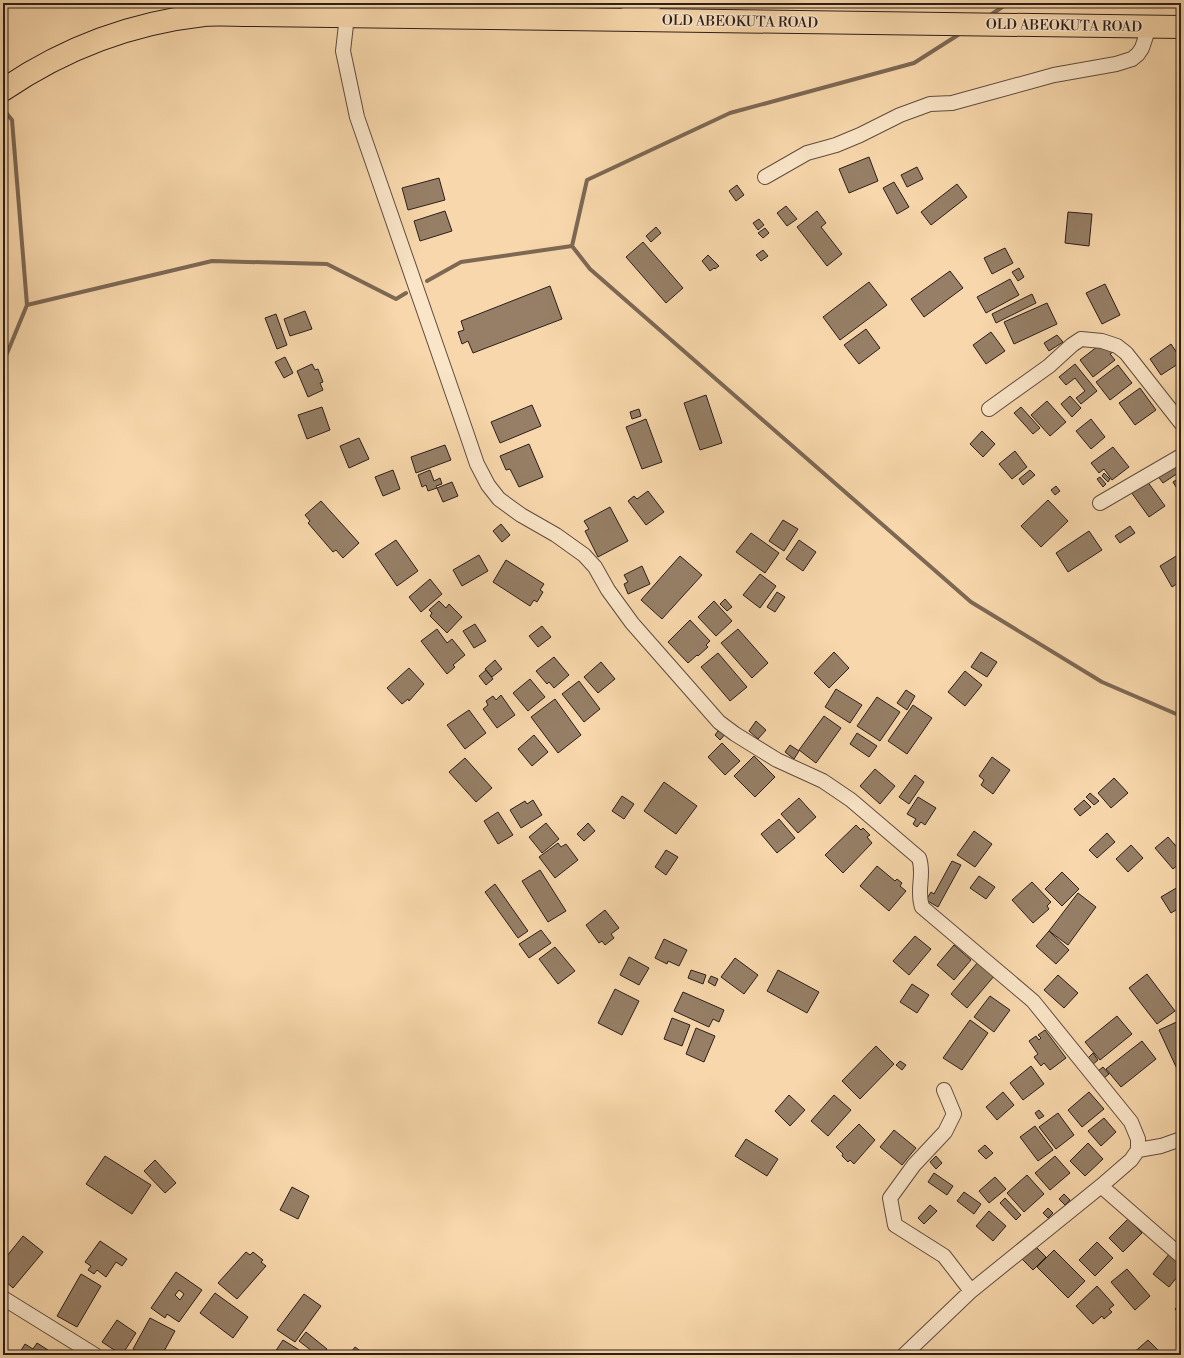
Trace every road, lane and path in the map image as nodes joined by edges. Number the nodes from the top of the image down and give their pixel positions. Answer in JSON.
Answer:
{"nodes":[{"id":1,"x":656,"y":3,"type":"edge"},
{"id":2,"x":345,"y":9,"type":"edge"},
{"id":3,"x":613,"y":19,"type":"junction"},
{"id":4,"x":1149,"y":26,"type":"junction"},
{"id":5,"x":1181,"y":27,"type":"edge"},
{"id":6,"x":3,"y":90,"type":"edge"},
{"id":7,"x":765,"y":177,"type":"dead end"},
{"id":8,"x":988,"y":409,"type":"dead end"},
{"id":9,"x":1181,"y":423,"type":"edge"},
{"id":10,"x":1181,"y":456,"type":"edge"},
{"id":11,"x":1100,"y":503,"type":"dead end"},
{"id":12,"x":944,"y":1090,"type":"dead end"},
{"id":13,"x":1181,"y":1139,"type":"edge"},
{"id":14,"x":1138,"y":1150,"type":"junction"},
{"id":15,"x":1101,"y":1186,"type":"junction"},
{"id":16,"x":1181,"y":1256,"type":"edge"},
{"id":17,"x":971,"y":1291,"type":"junction"},
{"id":18,"x":3,"y":1298,"type":"edge"},
{"id":19,"x":95,"y":1355,"type":"edge"},
{"id":20,"x":904,"y":1355,"type":"edge"}],
"edges":[{"from":1,"to":3,"type":"street"},
{"from":2,"to":3,"type":"highway","name":"OLD ABEOKUTA ROAD"},
{"from":2,"to":6,"type":"highway","name":"OLD ABEOKUTA ROAD"},
{"from":2,"to":14,"type":"street"},
{"from":3,"to":4,"type":"highway","name":"OLD ABEOKUTA ROAD"},
{"from":4,"to":5,"type":"highway","name":"OLD ABEOKUTA ROAD"},
{"from":4,"to":7,"type":"street"},
{"from":8,"to":9,"type":"street"},
{"from":10,"to":11,"type":"street"},
{"from":12,"to":17,"type":"street"},
{"from":13,"to":14,"type":"street"},
{"from":14,"to":15,"type":"street"},
{"from":15,"to":16,"type":"street"},
{"from":15,"to":17,"type":"street"},
{"from":17,"to":20,"type":"street"},
{"from":18,"to":19,"type":"street"}]}
